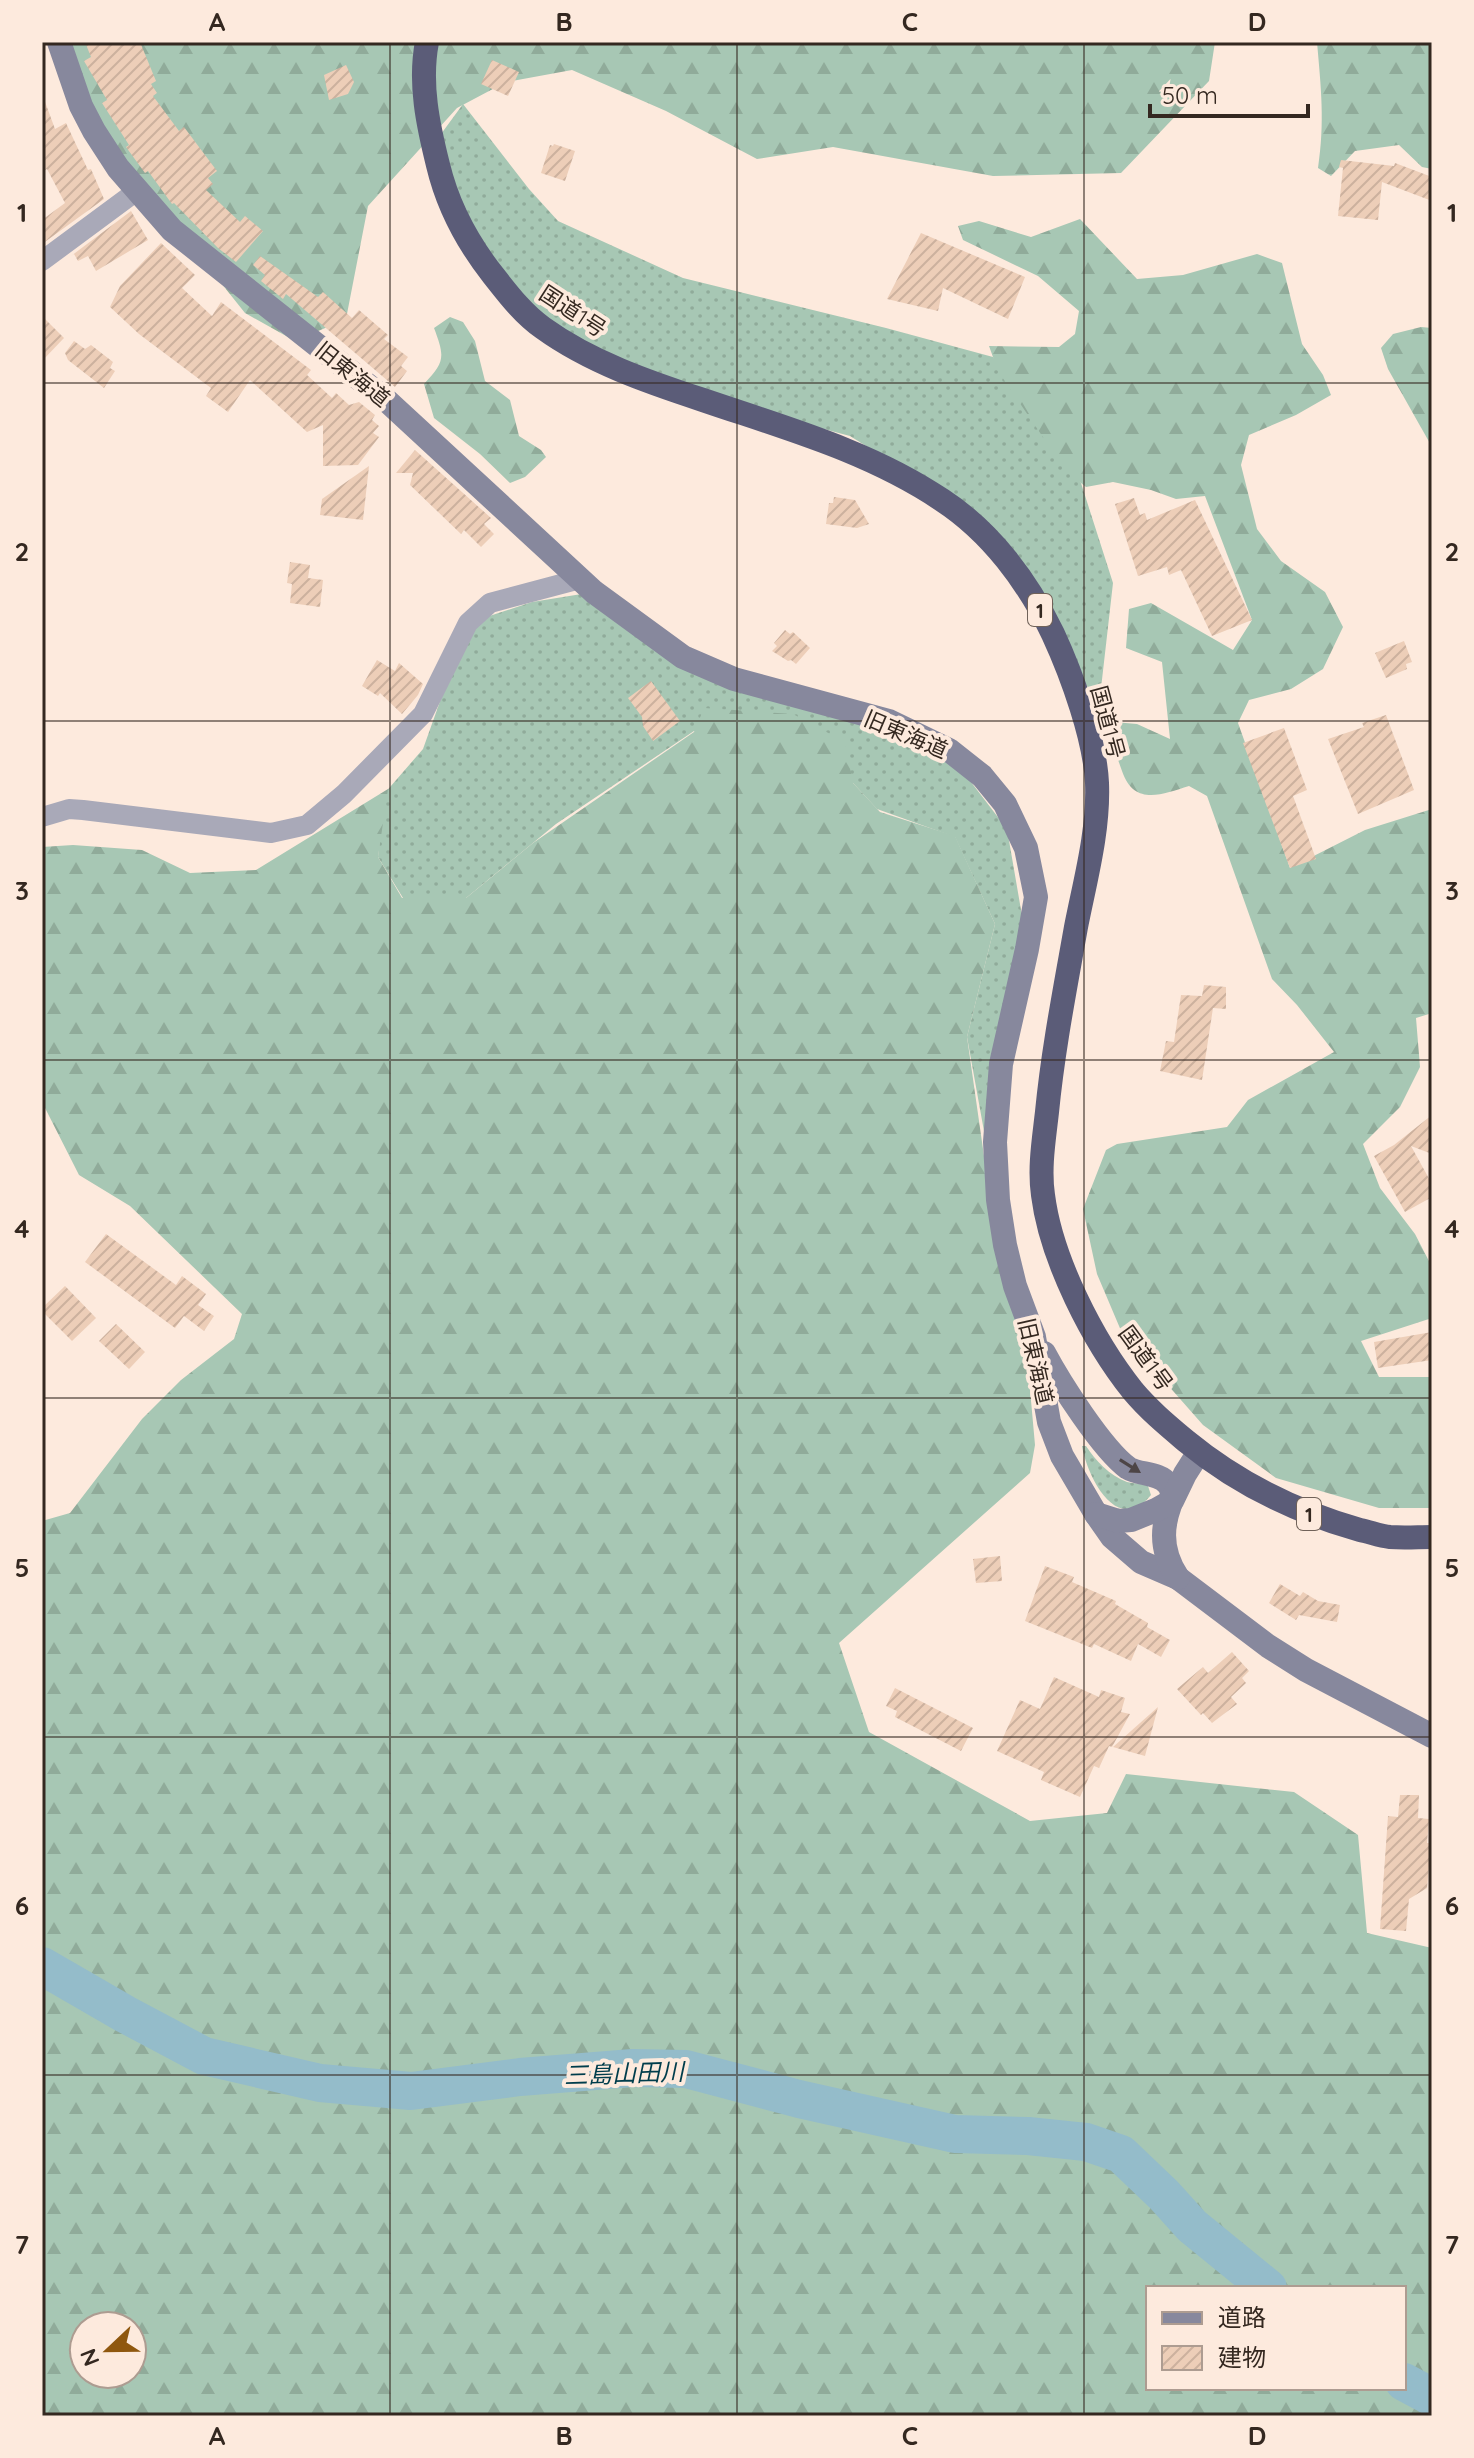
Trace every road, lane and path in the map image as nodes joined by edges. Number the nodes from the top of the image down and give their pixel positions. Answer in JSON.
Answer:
{"nodes":[{"id":1,"x":59,"y":42,"type":"edge"},
{"id":2,"x":427,"y":42,"type":"edge"},
{"id":3,"x":138,"y":190,"type":"junction"},
{"id":4,"x":42,"y":261,"type":"edge"},
{"id":5,"x":580,"y":579,"type":"junction"},
{"id":6,"x":42,"y":817,"type":"edge"},
{"id":7,"x":1034,"y":1337,"type":"junction"},
{"id":8,"x":1093,"y":1427,"type":"junction"},
{"id":9,"x":1199,"y":1452,"type":"junction"},
{"id":10,"x":1062,"y":1456,"type":"junction"},
{"id":11,"x":1173,"y":1485,"type":"junction"},
{"id":12,"x":1096,"y":1514,"type":"junction"},
{"id":13,"x":1432,"y":1537,"type":"edge"},
{"id":14,"x":1178,"y":1578,"type":"junction"},
{"id":15,"x":1432,"y":1736,"type":"edge"}],
"edges":[{"from":1,"to":3,"type":"street","name":"旧東海道"},
{"from":2,"to":9,"type":"highway","name":"国道1号","number":"1"},
{"from":3,"to":4,"type":"street"},
{"from":3,"to":5,"type":"street","name":"旧東海道"},
{"from":5,"to":6,"type":"street"},
{"from":5,"to":7,"type":"street","name":"旧東海道"},
{"from":7,"to":8,"type":"street"},
{"from":7,"to":10,"type":"street","name":"旧東海道"},
{"from":8,"to":10,"type":"street"},
{"from":8,"to":11,"type":"street","one_way":true},
{"from":9,"to":11,"type":"street"},
{"from":9,"to":13,"type":"highway","name":"国道1号","number":"1"},
{"from":10,"to":12,"type":"street","name":"旧東海道"},
{"from":11,"to":12,"type":"street"},
{"from":11,"to":14,"type":"street"},
{"from":12,"to":14,"type":"street","name":"旧東海道"},
{"from":14,"to":15,"type":"street","name":"旧東海道"}]}
